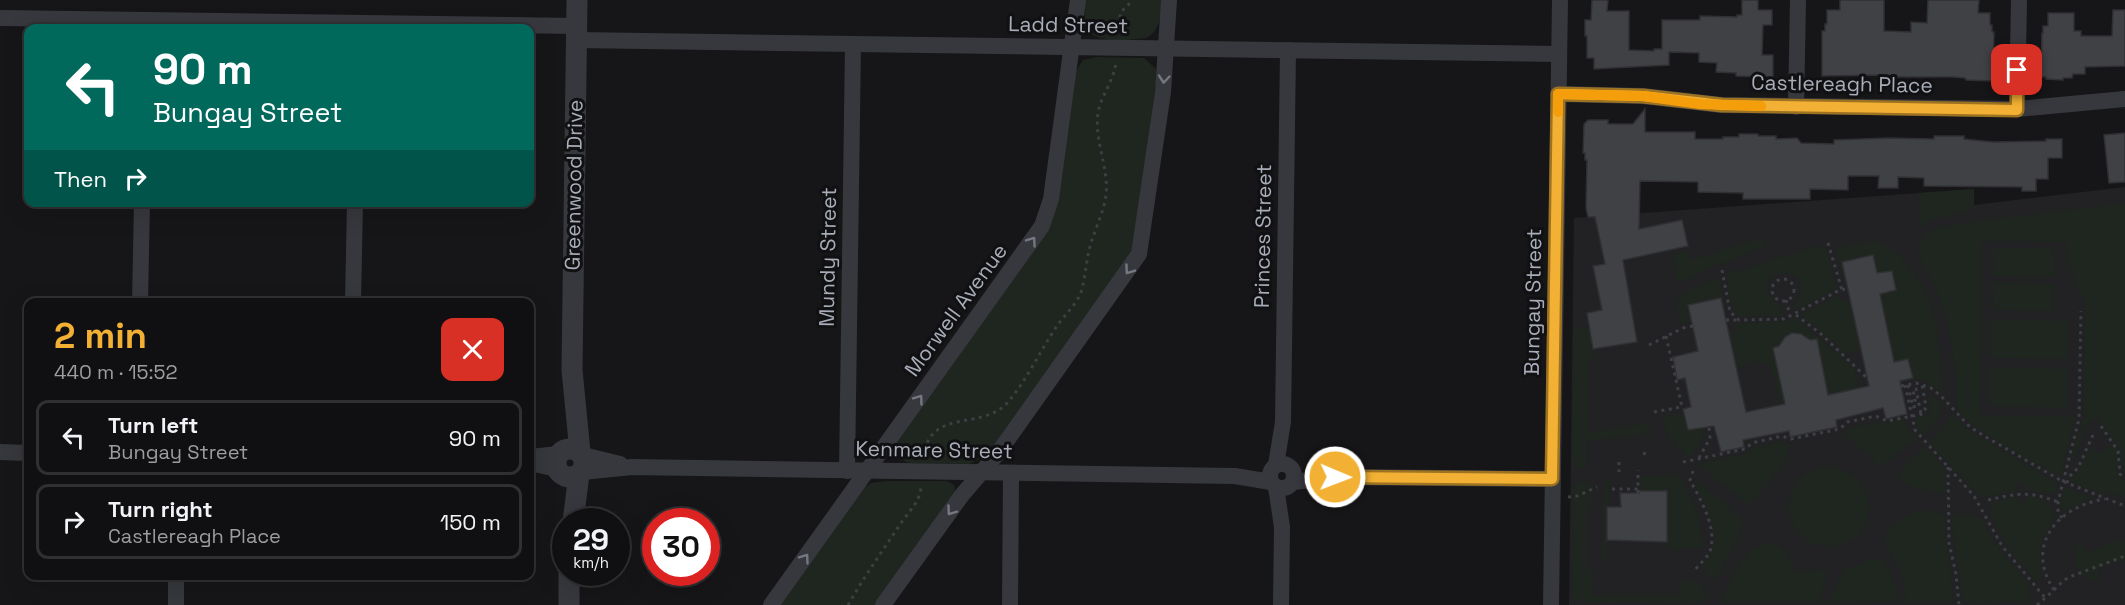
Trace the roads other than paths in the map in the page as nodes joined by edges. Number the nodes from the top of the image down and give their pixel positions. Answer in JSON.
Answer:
{"nodes":[{"id":1,"x":577,"y":0,"type":"edge"},
{"id":2,"x":1078,"y":0,"type":"edge"},
{"id":3,"x":1169,"y":0,"type":"edge"},
{"id":4,"x":1560,"y":0,"type":"edge"},
{"id":5,"x":1798,"y":0,"type":"edge"},
{"id":6,"x":2019,"y":0,"type":"edge"},
{"id":7,"x":0,"y":18,"type":"edge"},
{"id":8,"x":145,"y":24,"type":"edge"},
{"id":9,"x":534,"y":32,"type":"edge"},
{"id":10,"x":576,"y":33,"type":"junction"},
{"id":11,"x":853,"y":44,"type":"junction"},
{"id":12,"x":1072,"y":47,"type":"junction"},
{"id":13,"x":1166,"y":49,"type":"junction"},
{"id":14,"x":1288,"y":50,"type":"junction"},
{"id":15,"x":1559,"y":54,"type":"junction"},
{"id":16,"x":1558,"y":94,"type":"junction"},
{"id":17,"x":2125,"y":99,"type":"edge"},
{"id":18,"x":1796,"y":107,"type":"junction"},
{"id":19,"x":2017,"y":110,"type":"junction"},
{"id":20,"x":142,"y":207,"type":"edge"},
{"id":21,"x":355,"y":207,"type":"edge"},
{"id":22,"x":141,"y":298,"type":"edge"},
{"id":23,"x":353,"y":298,"type":"edge"},
{"id":24,"x":0,"y":452,"type":"edge"},
{"id":25,"x":24,"y":453,"type":"edge"},
{"id":26,"x":534,"y":458,"type":"edge"},
{"id":27,"x":534,"y":463,"type":"edge"},
{"id":28,"x":570,"y":463,"type":"junction"},
{"id":29,"x":847,"y":471,"type":"junction"},
{"id":30,"x":867,"y":472,"type":"junction"},
{"id":31,"x":980,"y":473,"type":"junction"},
{"id":32,"x":1011,"y":474,"type":"junction"},
{"id":33,"x":1282,"y":476,"type":"junction"},
{"id":34,"x":1552,"y":479,"type":"junction"},
{"id":35,"x":567,"y":508,"type":"edge"},
{"id":36,"x":572,"y":508,"type":"edge"},
{"id":37,"x":176,"y":580,"type":"edge"},
{"id":38,"x":569,"y":586,"type":"edge"},
{"id":39,"x":176,"y":605,"type":"edge"},
{"id":40,"x":569,"y":605,"type":"edge"},
{"id":41,"x":771,"y":605,"type":"edge"},
{"id":42,"x":883,"y":605,"type":"edge"},
{"id":43,"x":1010,"y":605,"type":"edge"},
{"id":44,"x":1281,"y":605,"type":"edge"},
{"id":45,"x":1551,"y":605,"type":"edge"}],
"edges":[{"from":1,"to":10,"type":"street","name":"Greenwood Drive"},
{"from":2,"to":12,"type":"street","name":"Morwell Avenue"},
{"from":3,"to":13,"type":"street"},
{"from":4,"to":15,"type":"street","name":"Bungay Street"},
{"from":5,"to":18,"type":"street"},
{"from":6,"to":19,"type":"street"},
{"from":7,"to":8,"type":"street","name":"Ladd Street"},
{"from":9,"to":10,"type":"street","name":"Ladd Street"},
{"from":10,"to":11,"type":"street","name":"Ladd Street"},
{"from":10,"to":28,"type":"street","name":"Greenwood Drive"},
{"from":11,"to":12,"type":"street","name":"Ladd Street"},
{"from":11,"to":29,"type":"street","name":"Mundy Street"},
{"from":12,"to":13,"type":"street","name":"Ladd Street"},
{"from":30,"to":12,"type":"street","name":"Morwell Avenue","one_way":true},
{"from":13,"to":14,"type":"street","name":"Ladd Street"},
{"from":13,"to":31,"type":"street","one_way":true},
{"from":14,"to":15,"type":"street","name":"Ladd Street"},
{"from":14,"to":33,"type":"street","name":"Princes Street"},
{"from":15,"to":16,"type":"street","name":"Bungay Street"},
{"from":16,"to":18,"type":"street","name":"Castlereagh Place"},
{"from":16,"to":34,"type":"street","name":"Bungay Street"},
{"from":17,"to":19,"type":"street","name":"Castlereagh Place"},
{"from":18,"to":19,"type":"street","name":"Castlereagh Place"},
{"from":20,"to":22,"type":"street"},
{"from":21,"to":23,"type":"street"},
{"from":24,"to":25,"type":"street"},
{"from":26,"to":28,"type":"street","name":"Kenmare Street"},
{"from":27,"to":28,"type":"street","name":"Kenmare Street"},
{"from":28,"to":29,"type":"street","name":"Kenmare Street"},
{"from":28,"to":35,"type":"street","name":"Greenwood Drive"},
{"from":28,"to":36,"type":"street","name":"Greenwood Drive"},
{"from":29,"to":30,"type":"street","name":"Kenmare Street"},
{"from":30,"to":31,"type":"street","name":"Kenmare Street"},
{"from":41,"to":30,"type":"street","name":"Morwell Avenue","one_way":true},
{"from":31,"to":32,"type":"street","name":"Kenmare Street"},
{"from":31,"to":42,"type":"street","one_way":true},
{"from":32,"to":33,"type":"street","name":"Kenmare Street"},
{"from":32,"to":43,"type":"street"},
{"from":33,"to":34,"type":"street","name":"Kenmare Street"},
{"from":33,"to":44,"type":"street","name":"Princes Street"},
{"from":34,"to":45,"type":"street","name":"Bungay Street"},
{"from":37,"to":39,"type":"street"},
{"from":38,"to":40,"type":"street"}]}
